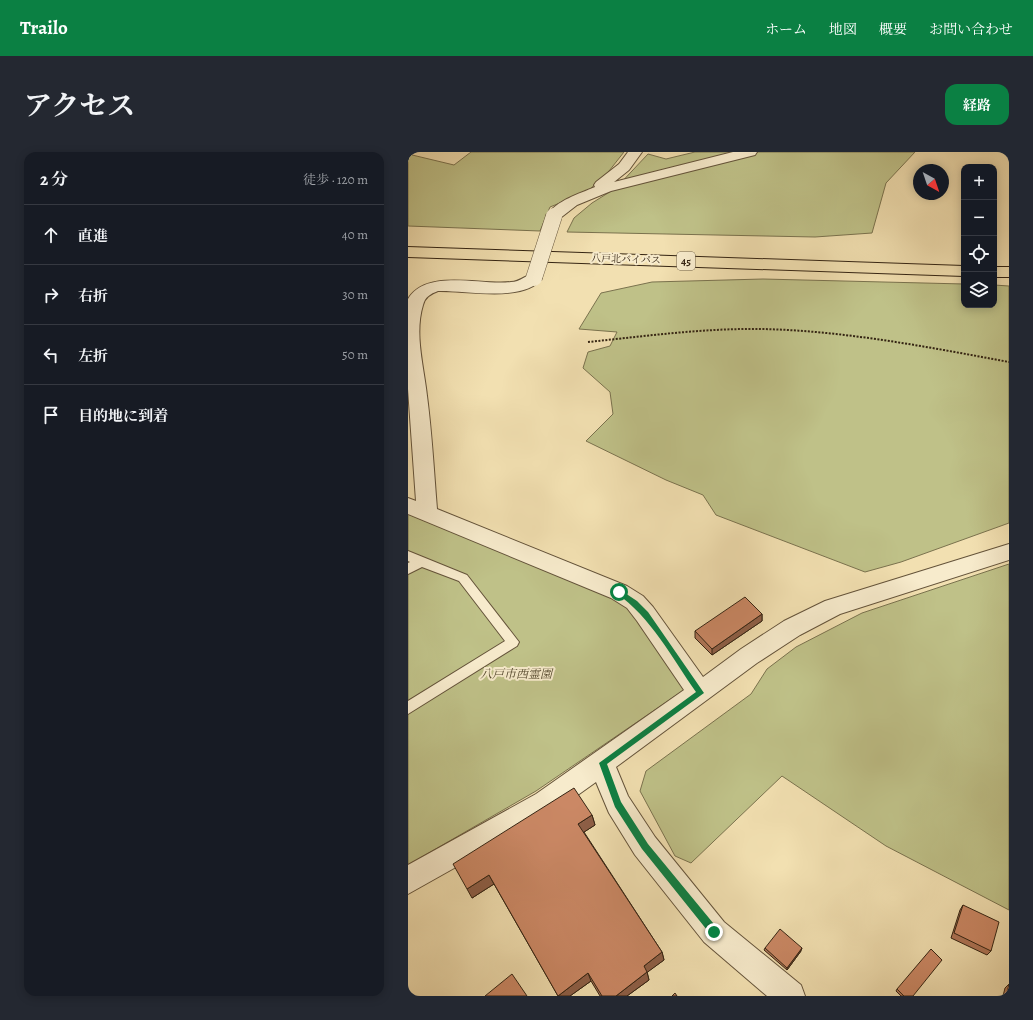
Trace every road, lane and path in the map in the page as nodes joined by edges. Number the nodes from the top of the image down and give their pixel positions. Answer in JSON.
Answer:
{"nodes":[{"id":1,"x":635,"y":152,"type":"edge"},
{"id":2,"x":750,"y":152,"type":"edge"},
{"id":3,"x":589,"y":195,"type":"junction"},
{"id":4,"x":408,"y":240,"type":"edge"},
{"id":5,"x":408,"y":252,"type":"edge"},
{"id":6,"x":961,"y":257,"type":"edge"},
{"id":7,"x":997,"y":258,"type":"edge"},
{"id":8,"x":1009,"y":258,"type":"edge"},
{"id":9,"x":961,"y":270,"type":"edge"},
{"id":10,"x":997,"y":272,"type":"edge"},
{"id":11,"x":1009,"y":272,"type":"edge"},
{"id":12,"x":588,"y":342,"type":"dead end"},
{"id":13,"x":1009,"y":362,"type":"edge"},
{"id":14,"x":417,"y":510,"type":"edge"},
{"id":15,"x":1009,"y":552,"type":"edge"},
{"id":16,"x":408,"y":556,"type":"edge"},
{"id":17,"x":422,"y":562,"type":"junction"},
{"id":18,"x":408,"y":569,"type":"edge"},
{"id":19,"x":700,"y":693,"type":"junction"},
{"id":20,"x":408,"y":708,"type":"edge"},
{"id":21,"x":602,"y":763,"type":"junction"},
{"id":22,"x":408,"y":880,"type":"edge"},
{"id":23,"x":790,"y":996,"type":"edge"}],
"edges":[{"from":1,"to":3,"type":"street"},
{"from":2,"to":3,"type":"street"},
{"from":3,"to":14,"type":"street","bridge":true},
{"from":4,"to":6,"type":"highway","name":"八戸北バイパス","number":"45"},
{"from":5,"to":9,"type":"highway","name":"八戸北バイパス","number":"45"},
{"from":7,"to":8,"type":"highway"},
{"from":10,"to":11,"type":"highway"},
{"from":12,"to":13,"type":"path"},
{"from":14,"to":19,"type":"street"},
{"from":15,"to":19,"type":"street"},
{"from":16,"to":17,"type":"lane"},
{"from":17,"to":18,"type":"lane"},
{"from":17,"to":20,"type":"lane"},
{"from":19,"to":21,"type":"street"},
{"from":21,"to":22,"type":"street"},
{"from":21,"to":23,"type":"street"}]}
